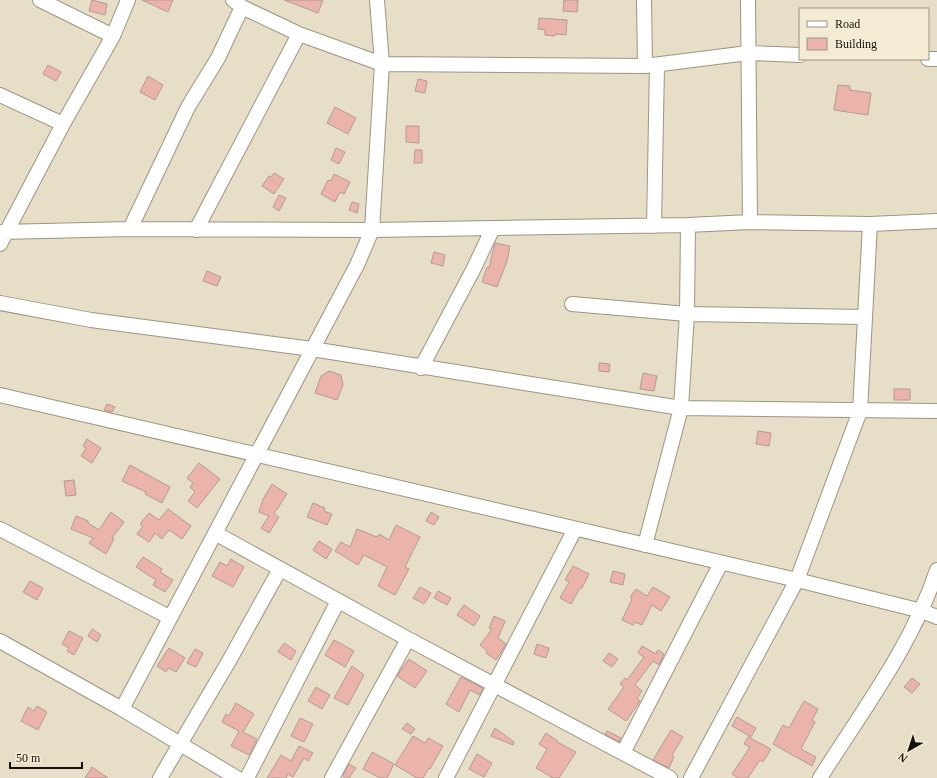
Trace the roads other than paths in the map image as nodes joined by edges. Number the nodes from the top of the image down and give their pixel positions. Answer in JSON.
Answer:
{"nodes":[{"id":1,"x":40,"y":0,"type":"edge"},
{"id":2,"x":128,"y":0,"type":"edge"},
{"id":3,"x":377,"y":0,"type":"edge"},
{"id":4,"x":644,"y":0,"type":"edge"},
{"id":5,"x":748,"y":0,"type":"edge"},
{"id":6,"x":238,"y":3,"type":"edge"},
{"id":7,"x":299,"y":34,"type":"junction"},
{"id":8,"x":113,"y":36,"type":"junction"},
{"id":9,"x":748,"y":53,"type":"junction"},
{"id":10,"x":799,"y":55,"type":"edge"},
{"id":11,"x":382,"y":64,"type":"junction"},
{"id":12,"x":651,"y":66,"type":"junction"},
{"id":13,"x":0,"y":95,"type":"edge"},
{"id":14,"x":63,"y":124,"type":"junction"},
{"id":15,"x":937,"y":221,"type":"edge"},
{"id":16,"x":750,"y":222,"type":"junction"},
{"id":17,"x":870,"y":224,"type":"junction"},
{"id":18,"x":688,"y":225,"type":"junction"},
{"id":19,"x":654,"y":226,"type":"junction"},
{"id":20,"x":493,"y":228,"type":"junction"},
{"id":21,"x":130,"y":229,"type":"junction"},
{"id":22,"x":196,"y":230,"type":"junction"},
{"id":23,"x":372,"y":230,"type":"junction"},
{"id":24,"x":2,"y":236,"type":"edge"},
{"id":25,"x":0,"y":303,"type":"edge"},
{"id":26,"x":572,"y":304,"type":"dead end"},
{"id":27,"x":687,"y":314,"type":"junction"},
{"id":28,"x":865,"y":317,"type":"junction"},
{"id":29,"x":312,"y":350,"type":"junction"},
{"id":30,"x":422,"y":368,"type":"junction"},
{"id":31,"x":0,"y":395,"type":"edge"},
{"id":32,"x":681,"y":408,"type":"junction"},
{"id":33,"x":860,"y":411,"type":"junction"},
{"id":34,"x":937,"y":411,"type":"edge"},
{"id":35,"x":255,"y":454,"type":"junction"},
{"id":36,"x":0,"y":528,"type":"edge"},
{"id":37,"x":575,"y":529,"type":"junction"},
{"id":38,"x":215,"y":533,"type":"junction"},
{"id":39,"x":645,"y":545,"type":"junction"},
{"id":40,"x":721,"y":563,"type":"junction"},
{"id":41,"x":280,"y":569,"type":"junction"},
{"id":42,"x":937,"y":570,"type":"edge"},
{"id":43,"x":797,"y":580,"type":"junction"},
{"id":44,"x":338,"y":601,"type":"junction"},
{"id":45,"x":922,"y":611,"type":"junction"},
{"id":46,"x":169,"y":617,"type":"junction"},
{"id":47,"x":937,"y":617,"type":"edge"},
{"id":48,"x":408,"y":639,"type":"junction"},
{"id":49,"x":0,"y":641,"type":"edge"},
{"id":50,"x":495,"y":684,"type":"junction"},
{"id":51,"x":122,"y":709,"type":"junction"},
{"id":52,"x":180,"y":744,"type":"junction"},
{"id":53,"x":623,"y":753,"type":"junction"},
{"id":54,"x":160,"y":778,"type":"edge"},
{"id":55,"x":238,"y":778,"type":"edge"},
{"id":56,"x":247,"y":778,"type":"edge"},
{"id":57,"x":332,"y":778,"type":"edge"},
{"id":58,"x":446,"y":778,"type":"edge"},
{"id":59,"x":670,"y":778,"type":"edge"},
{"id":60,"x":691,"y":778,"type":"edge"},
{"id":61,"x":820,"y":778,"type":"edge"}],
"edges":[{"from":1,"to":8,"type":"street"},
{"from":2,"to":8,"type":"street"},
{"from":3,"to":11,"type":"street"},
{"from":4,"to":12,"type":"street"},
{"from":5,"to":9,"type":"street"},
{"from":6,"to":7,"type":"street"},
{"from":6,"to":21,"type":"street"},
{"from":7,"to":11,"type":"street"},
{"from":7,"to":22,"type":"street"},
{"from":8,"to":14,"type":"street"},
{"from":9,"to":10,"type":"street"},
{"from":9,"to":12,"type":"street"},
{"from":9,"to":16,"type":"street"},
{"from":11,"to":12,"type":"street"},
{"from":11,"to":23,"type":"street"},
{"from":12,"to":19,"type":"street"},
{"from":13,"to":14,"type":"street"},
{"from":14,"to":24,"type":"street"},
{"from":15,"to":17,"type":"street"},
{"from":16,"to":17,"type":"street"},
{"from":16,"to":18,"type":"street"},
{"from":17,"to":28,"type":"street"},
{"from":18,"to":19,"type":"street"},
{"from":18,"to":27,"type":"street"},
{"from":19,"to":20,"type":"street"},
{"from":20,"to":23,"type":"street"},
{"from":20,"to":30,"type":"street"},
{"from":21,"to":22,"type":"street"},
{"from":21,"to":24,"type":"street"},
{"from":22,"to":23,"type":"street"},
{"from":23,"to":29,"type":"street"},
{"from":25,"to":29,"type":"street"},
{"from":26,"to":27,"type":"street"},
{"from":27,"to":28,"type":"street"},
{"from":27,"to":32,"type":"street"},
{"from":28,"to":33,"type":"street"},
{"from":29,"to":30,"type":"street"},
{"from":29,"to":35,"type":"street"},
{"from":30,"to":32,"type":"street"},
{"from":31,"to":35,"type":"street"},
{"from":32,"to":33,"type":"street"},
{"from":32,"to":39,"type":"street"},
{"from":33,"to":34,"type":"street"},
{"from":33,"to":43,"type":"street"},
{"from":35,"to":37,"type":"street"},
{"from":35,"to":38,"type":"street"},
{"from":36,"to":46,"type":"street"},
{"from":37,"to":39,"type":"street"},
{"from":37,"to":50,"type":"street"},
{"from":38,"to":41,"type":"street"},
{"from":38,"to":46,"type":"street"},
{"from":39,"to":40,"type":"street"},
{"from":40,"to":43,"type":"street"},
{"from":40,"to":53,"type":"street"},
{"from":41,"to":44,"type":"street"},
{"from":41,"to":52,"type":"street"},
{"from":42,"to":45,"type":"street"},
{"from":43,"to":45,"type":"street"},
{"from":43,"to":60,"type":"street"},
{"from":44,"to":48,"type":"street"},
{"from":44,"to":56,"type":"street"},
{"from":45,"to":47,"type":"street"},
{"from":45,"to":61,"type":"street"},
{"from":46,"to":51,"type":"street"},
{"from":48,"to":50,"type":"street"},
{"from":48,"to":57,"type":"street"},
{"from":49,"to":51,"type":"street"},
{"from":50,"to":53,"type":"street"},
{"from":50,"to":58,"type":"street"},
{"from":51,"to":52,"type":"street"},
{"from":52,"to":54,"type":"street"},
{"from":52,"to":55,"type":"street"},
{"from":53,"to":59,"type":"street"}]}
